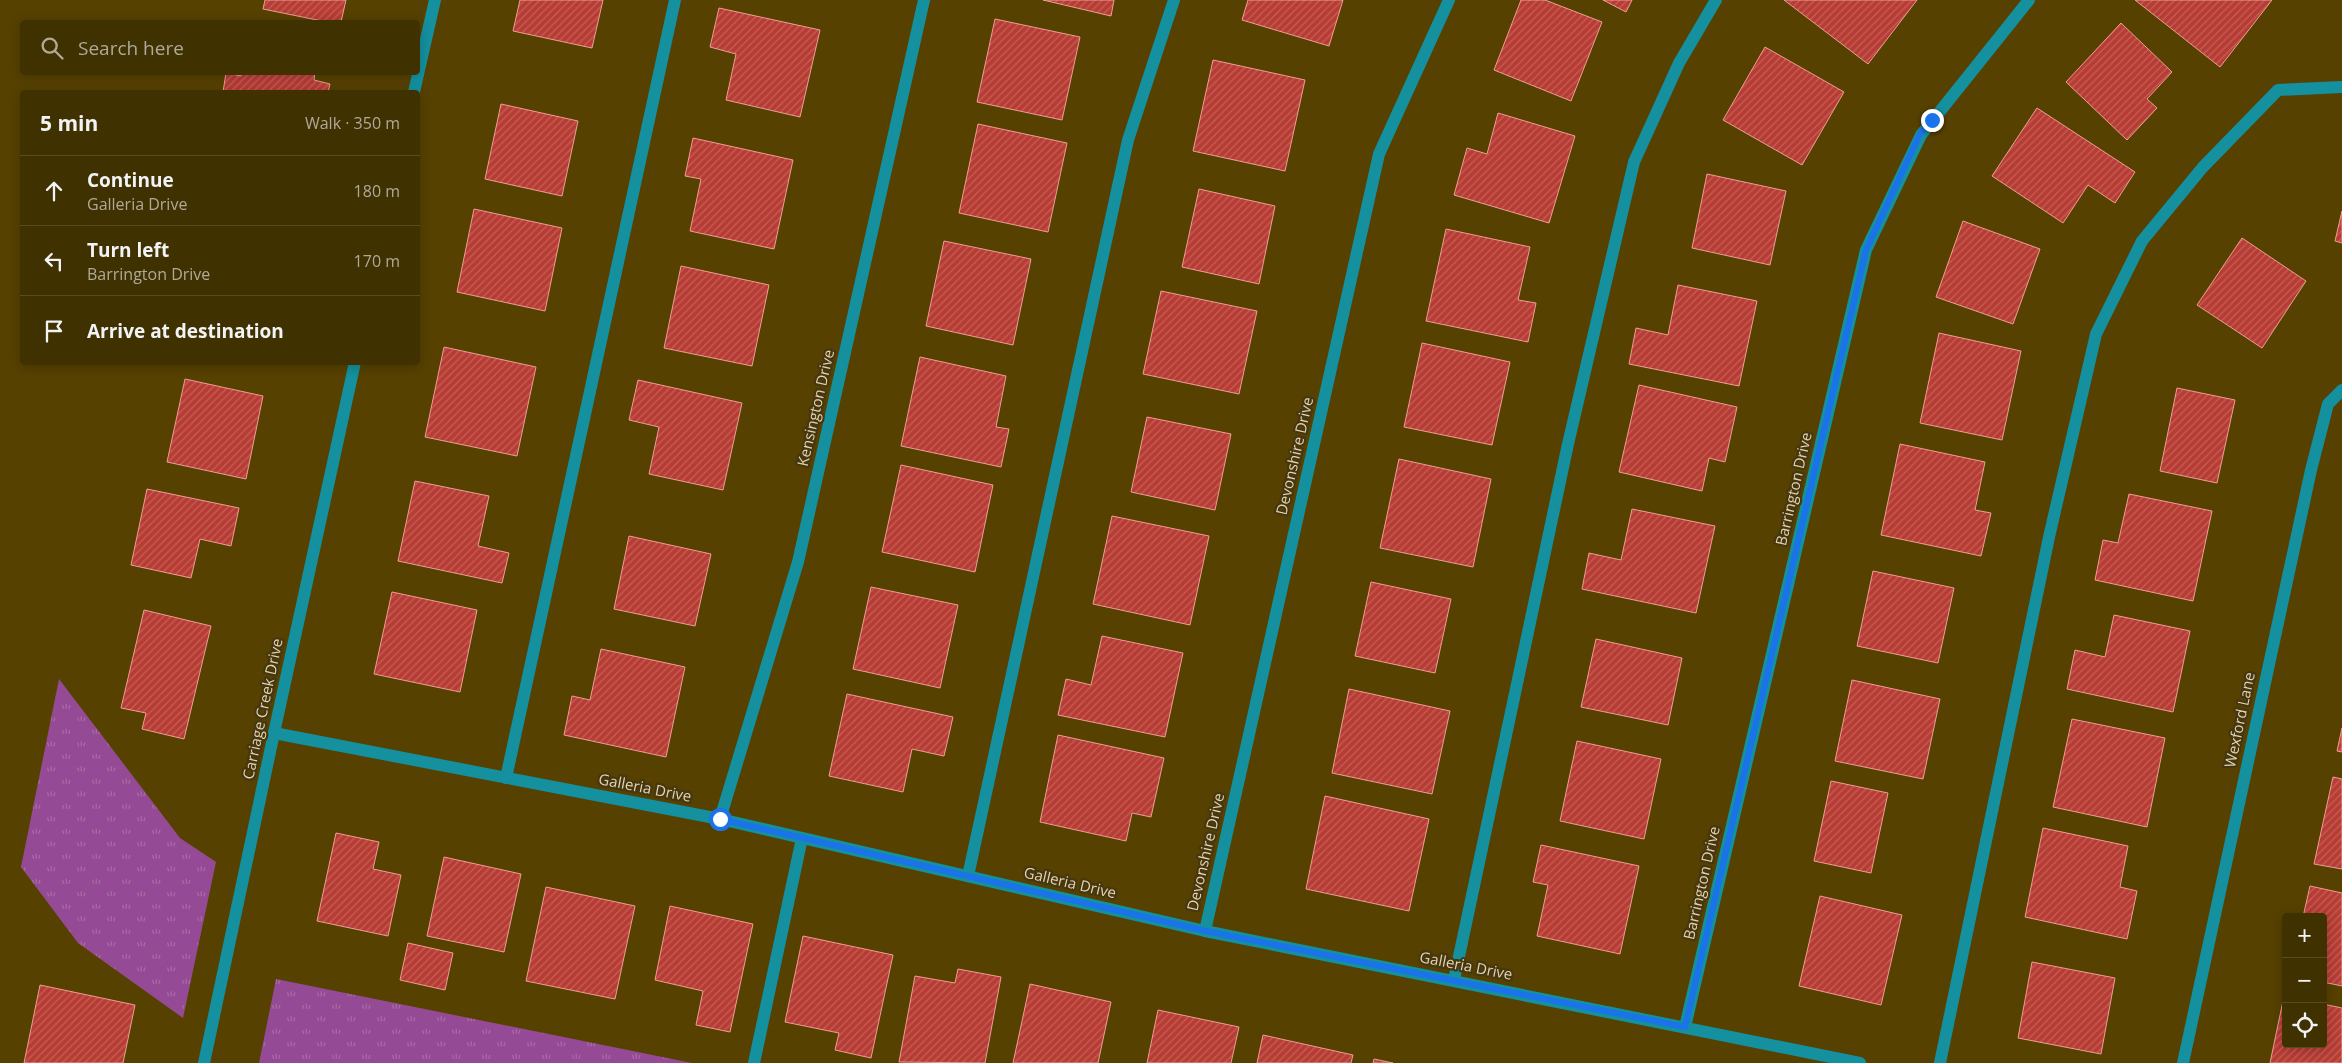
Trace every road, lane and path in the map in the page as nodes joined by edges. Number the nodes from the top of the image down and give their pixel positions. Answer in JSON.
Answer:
{"nodes":[{"id":1,"x":435,"y":0,"type":"edge"},
{"id":2,"x":674,"y":0,"type":"edge"},
{"id":3,"x":924,"y":0,"type":"edge"},
{"id":4,"x":1174,"y":0,"type":"edge"},
{"id":5,"x":1449,"y":0,"type":"edge"},
{"id":6,"x":1716,"y":0,"type":"edge"},
{"id":7,"x":2029,"y":0,"type":"edge"},
{"id":8,"x":420,"y":66,"type":"edge"},
{"id":9,"x":418,"y":75,"type":"edge"},
{"id":10,"x":2342,"y":87,"type":"edge"},
{"id":11,"x":414,"y":90,"type":"edge"},
{"id":12,"x":354,"y":365,"type":"edge"},
{"id":13,"x":2342,"y":390,"type":"edge"},
{"id":14,"x":274,"y":733,"type":"junction"},
{"id":15,"x":506,"y":778,"type":"junction"},
{"id":16,"x":720,"y":819,"type":"junction"},
{"id":17,"x":802,"y":838,"type":"junction"},
{"id":18,"x":968,"y":876,"type":"junction"},
{"id":19,"x":1206,"y":931,"type":"junction"},
{"id":20,"x":1454,"y":980,"type":"junction"},
{"id":21,"x":1685,"y":1027,"type":"junction"},
{"id":22,"x":204,"y":1063,"type":"edge"},
{"id":23,"x":754,"y":1063,"type":"edge"},
{"id":24,"x":1860,"y":1063,"type":"edge"},
{"id":25,"x":1940,"y":1063,"type":"edge"},
{"id":26,"x":2183,"y":1063,"type":"edge"}],
"edges":[{"from":1,"to":8,"type":"street"},
{"from":2,"to":15,"type":"street"},
{"from":3,"to":16,"type":"street","name":"Kensington Drive"},
{"from":4,"to":18,"type":"street"},
{"from":5,"to":19,"type":"street","name":"Devonshire Drive"},
{"from":6,"to":20,"type":"street"},
{"from":7,"to":21,"type":"street","name":"Barrington Drive"},
{"from":9,"to":11,"type":"street"},
{"from":10,"to":25,"type":"street"},
{"from":12,"to":14,"type":"street","name":"Carriage Creek Drive"},
{"from":13,"to":26,"type":"street","name":"Wexford Lane"},
{"from":14,"to":15,"type":"street","name":"Galleria Drive"},
{"from":14,"to":22,"type":"street","name":"Carriage Creek Drive"},
{"from":15,"to":16,"type":"street","name":"Galleria Drive"},
{"from":16,"to":17,"type":"street","name":"Galleria Drive"},
{"from":17,"to":18,"type":"street","name":"Galleria Drive"},
{"from":17,"to":23,"type":"street"},
{"from":18,"to":19,"type":"street","name":"Galleria Drive"},
{"from":19,"to":20,"type":"street","name":"Galleria Drive"},
{"from":20,"to":21,"type":"street","name":"Galleria Drive"},
{"from":21,"to":24,"type":"street","name":"Galleria Drive"}]}
